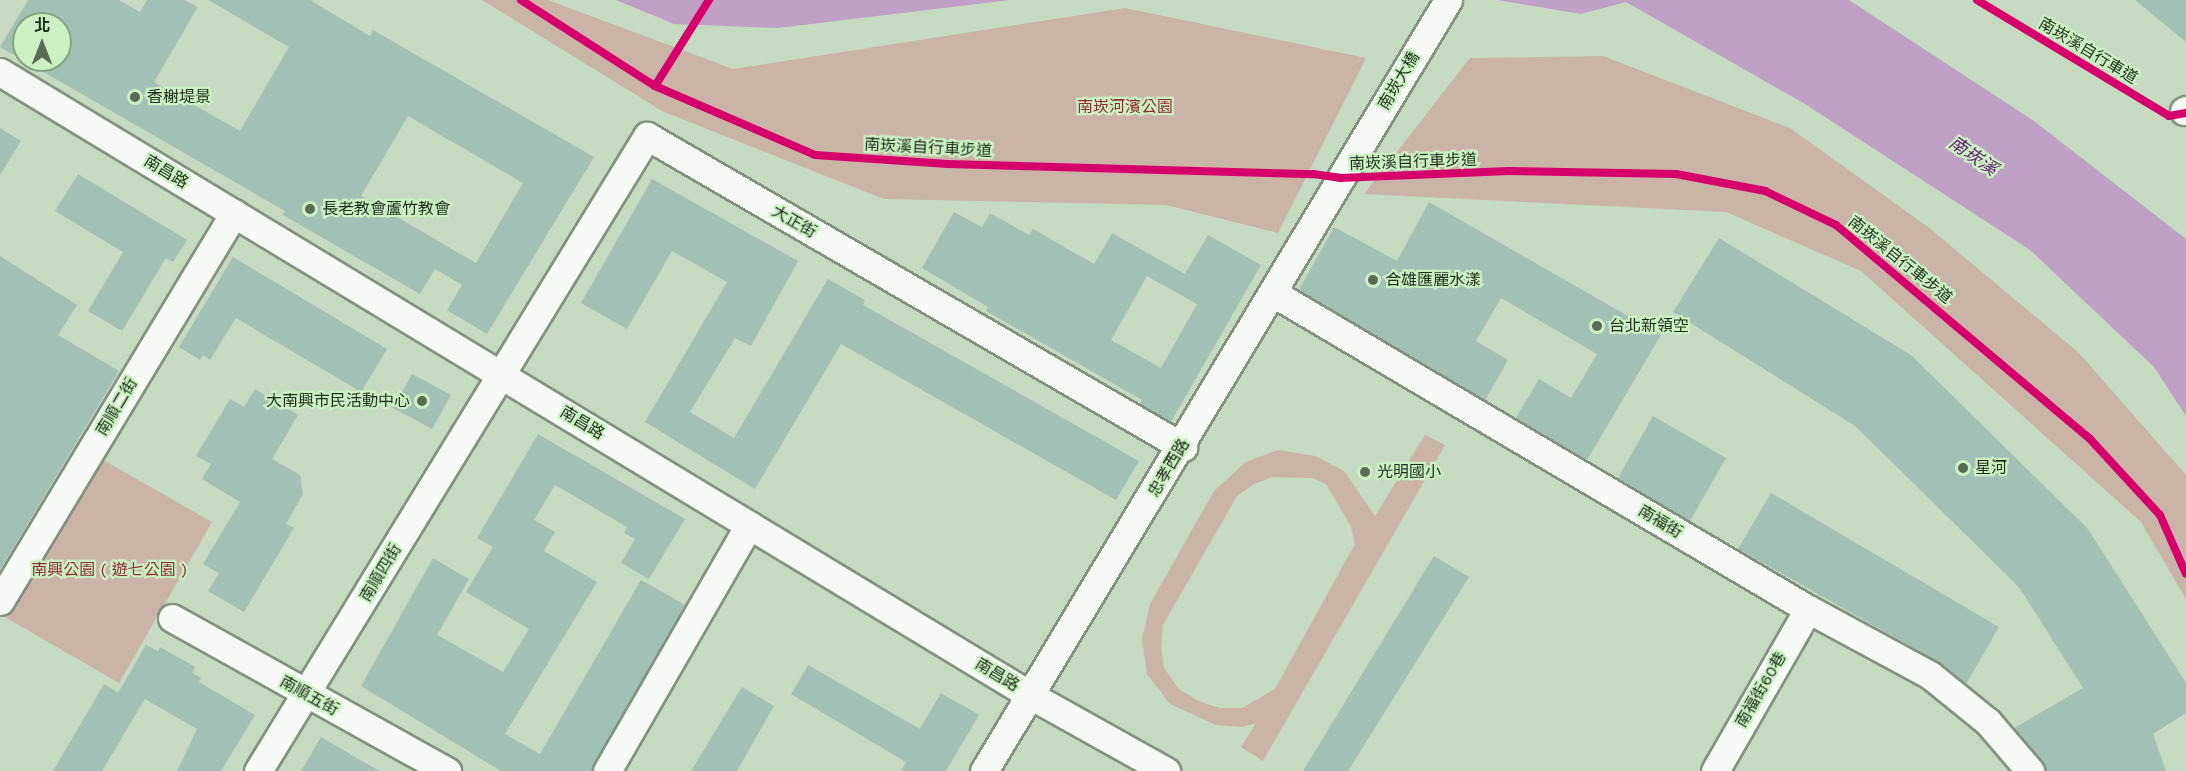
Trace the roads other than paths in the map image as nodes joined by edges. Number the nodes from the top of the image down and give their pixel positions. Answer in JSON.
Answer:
{"nodes":[{"id":1,"x":1448,"y":0,"type":"edge"},
{"id":2,"x":0,"y":72,"type":"edge"},
{"id":3,"x":1350,"y":162,"type":"joint"},
{"id":4,"x":234,"y":213,"type":"junction"},
{"id":5,"x":1273,"y":293,"type":"junction"},
{"id":6,"x":502,"y":374,"type":"junction"},
{"id":7,"x":1183,"y":447,"type":"junction"},
{"id":8,"x":749,"y":525,"type":"junction"},
{"id":9,"x":0,"y":601,"type":"edge"},
{"id":10,"x":1808,"y":609,"type":"junction"},
{"id":11,"x":172,"y":618,"type":"dead end"},
{"id":12,"x":1030,"y":695,"type":"junction"},
{"id":13,"x":308,"y":696,"type":"junction"},
{"id":14,"x":258,"y":771,"type":"edge"},
{"id":15,"x":447,"y":771,"type":"edge"},
{"id":16,"x":607,"y":771,"type":"edge"},
{"id":17,"x":984,"y":771,"type":"edge"},
{"id":18,"x":1166,"y":771,"type":"edge"},
{"id":19,"x":1715,"y":771,"type":"edge"},
{"id":20,"x":2030,"y":771,"type":"edge"}],
"edges":[{"from":1,"to":3,"type":"street","name":"南崁大橋"},
{"from":2,"to":4,"type":"street","name":"南昌路"},
{"from":3,"to":5,"type":"street","name":"忠孝西路"},
{"from":4,"to":6,"type":"street","name":"南昌路"},
{"from":4,"to":9,"type":"street","name":"南順二街"},
{"from":5,"to":7,"type":"street","name":"忠孝西路"},
{"from":5,"to":10,"type":"street","name":"南福街"},
{"from":6,"to":7,"type":"street","name":"大正街"},
{"from":6,"to":8,"type":"street","name":"南昌路"},
{"from":6,"to":13,"type":"street","name":"南順四街"},
{"from":7,"to":12,"type":"street","name":"忠孝西路"},
{"from":8,"to":12,"type":"street","name":"南昌路"},
{"from":8,"to":16,"type":"street"},
{"from":10,"to":19,"type":"street","name":"南福街60巷"},
{"from":10,"to":20,"type":"street","name":"南福街"},
{"from":11,"to":13,"type":"street","name":"南順五街"},
{"from":12,"to":17,"type":"street","name":"忠孝西路"},
{"from":12,"to":18,"type":"street","name":"南昌路"},
{"from":13,"to":14,"type":"street","name":"南順四街"},
{"from":13,"to":15,"type":"street","name":"南順五街"}]}
